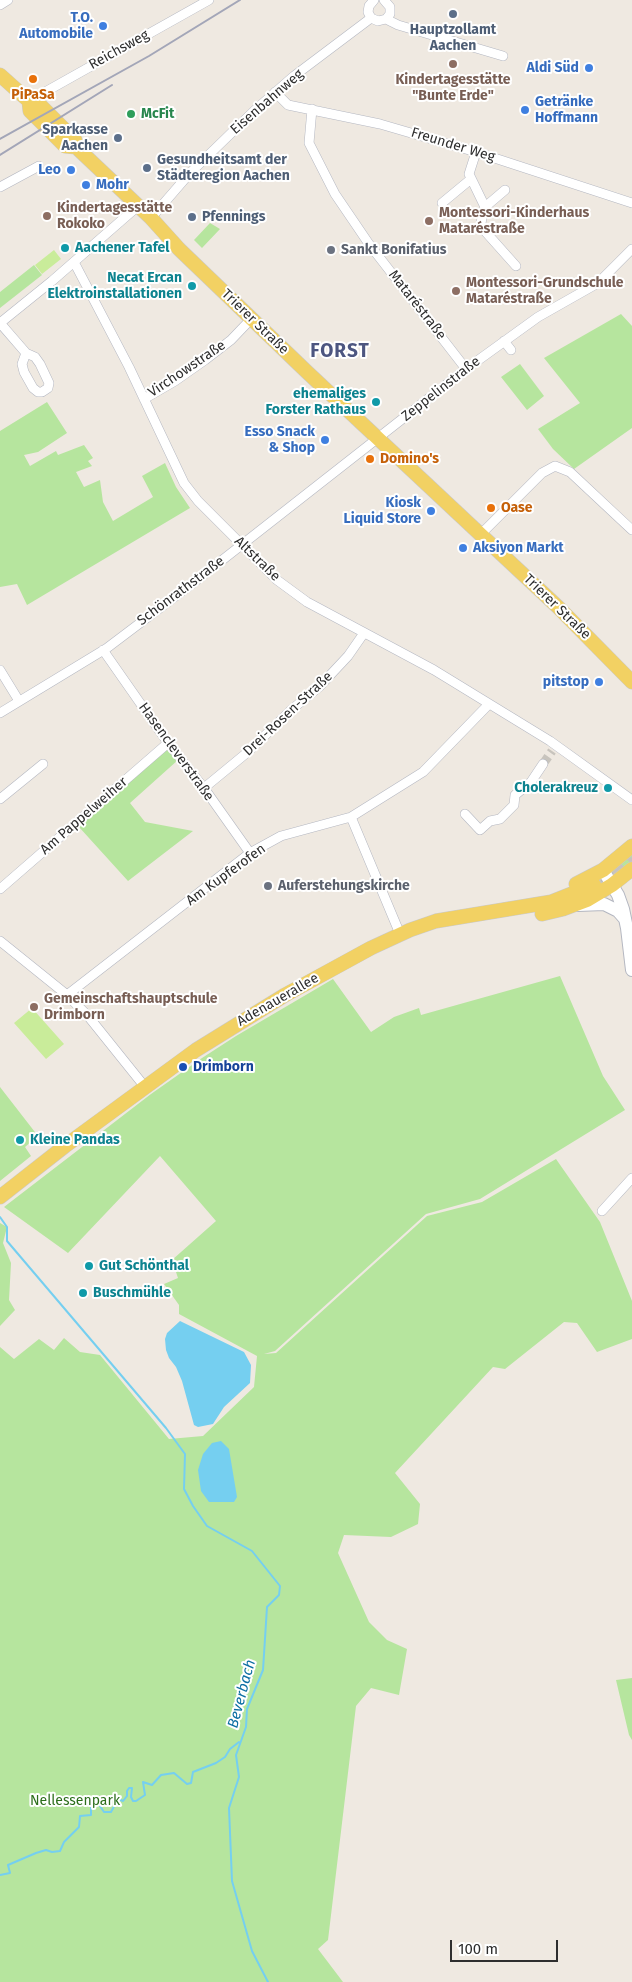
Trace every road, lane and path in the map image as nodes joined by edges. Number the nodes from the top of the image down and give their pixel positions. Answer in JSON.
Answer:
{"nodes":[{"id":1,"x":8,"y":0,"type":"edge"},
{"id":2,"x":209,"y":0,"type":"edge"},
{"id":3,"x":374,"y":0,"type":"edge"},
{"id":4,"x":389,"y":1,"type":"edge"},
{"id":5,"x":0,"y":5,"type":"edge"},
{"id":6,"x":371,"y":18,"type":"junction"},
{"id":7,"x":386,"y":19,"type":"junction"},
{"id":8,"x":503,"y":56,"type":"dead end"},
{"id":9,"x":0,"y":75,"type":"edge"},
{"id":10,"x":275,"y":92,"type":"junction"},
{"id":11,"x":29,"y":102,"type":"junction"},
{"id":12,"x":312,"y":109,"type":"junction"},
{"id":13,"x":476,"y":152,"type":"junction"},
{"id":14,"x":39,"y":166,"type":"dead end"},
{"id":15,"x":471,"y":179,"type":"junction"},
{"id":16,"x":0,"y":187,"type":"edge"},
{"id":17,"x":505,"y":190,"type":"dead end"},
{"id":18,"x":442,"y":203,"type":"dead end"},
{"id":19,"x":632,"y":204,"type":"edge"},
{"id":20,"x":138,"y":206,"type":"junction"},
{"id":21,"x":486,"y":207,"type":"junction"},
{"id":22,"x":151,"y":218,"type":"junction"},
{"id":23,"x":632,"y":250,"type":"edge"},
{"id":24,"x":74,"y":262,"type":"junction"},
{"id":25,"x":516,"y":266,"type":"dead end"},
{"id":26,"x":252,"y":318,"type":"junction"},
{"id":27,"x":0,"y":323,"type":"edge"},
{"id":28,"x":504,"y":341,"type":"junction"},
{"id":29,"x":511,"y":350,"type":"dead end"},
{"id":30,"x":26,"y":353,"type":"dead end"},
{"id":31,"x":466,"y":368,"type":"junction"},
{"id":32,"x":144,"y":399,"type":"junction"},
{"id":33,"x":377,"y":437,"type":"junction"},
{"id":34,"x":632,"y":530,"type":"edge"},
{"id":35,"x":480,"y":534,"type":"junction"},
{"id":36,"x":242,"y":544,"type":"junction"},
{"id":37,"x":364,"y":633,"type":"junction"},
{"id":38,"x":103,"y":650,"type":"junction"},
{"id":39,"x":0,"y":670,"type":"edge"},
{"id":40,"x":632,"y":682,"type":"edge"},
{"id":41,"x":19,"y":701,"type":"junction"},
{"id":42,"x":489,"y":704,"type":"junction"},
{"id":43,"x":0,"y":713,"type":"edge"},
{"id":44,"x":168,"y":743,"type":"junction"},
{"id":45,"x":43,"y":764,"type":"dead end"},
{"id":46,"x":543,"y":764,"type":"tunnel mouth"},
{"id":47,"x":204,"y":788,"type":"junction"},
{"id":48,"x":0,"y":799,"type":"edge"},
{"id":49,"x":632,"y":800,"type":"edge"},
{"id":50,"x":465,"y":814,"type":"dead end"},
{"id":51,"x":351,"y":817,"type":"junction"},
{"id":52,"x":632,"y":846,"type":"edge"},
{"id":53,"x":250,"y":853,"type":"junction"},
{"id":54,"x":632,"y":869,"type":"edge"},
{"id":55,"x":603,"y":870,"type":"junction"},
{"id":56,"x":594,"y":885,"type":"tunnel mouth"},
{"id":57,"x":612,"y":885,"type":"junction"},
{"id":58,"x":0,"y":889,"type":"edge"},
{"id":59,"x":573,"y":906,"type":"junction"},
{"id":60,"x":625,"y":918,"type":"junction"},
{"id":61,"x":422,"y":926,"type":"junction"},
{"id":62,"x":400,"y":934,"type":"junction"},
{"id":63,"x":0,"y":941,"type":"edge"},
{"id":64,"x":631,"y":957,"type":"edge"},
{"id":65,"x":632,"y":970,"type":"edge"},
{"id":66,"x":67,"y":995,"type":"junction"},
{"id":67,"x":145,"y":1087,"type":"junction"},
{"id":68,"x":632,"y":1178,"type":"edge"},
{"id":69,"x":0,"y":1197,"type":"edge"},
{"id":70,"x":602,"y":1211,"type":"dead end"}],
"edges":[{"from":1,"to":5,"type":"street"},
{"from":2,"to":11,"type":"street","name":"Reichsweg"},
{"from":3,"to":6,"type":"street"},
{"from":4,"to":7,"type":"street"},
{"from":6,"to":7,"type":"street"},
{"from":6,"to":10,"type":"street","name":"Eisenbahnweg"},
{"from":7,"to":8,"type":"street"},
{"from":9,"to":11,"type":"main road","name":"Trierer Straße"},
{"from":10,"to":12,"type":"street","name":"Freunder Weg"},
{"from":10,"to":22,"type":"street","name":"Eisenbahnweg"},
{"from":11,"to":20,"type":"main road","name":"Trierer Straße"},
{"from":12,"to":13,"type":"street","name":"Freunder Weg"},
{"from":12,"to":31,"type":"street","name":"Mataréstraße"},
{"from":13,"to":15,"type":"street"},
{"from":13,"to":19,"type":"street","name":"Freunder Weg"},
{"from":14,"to":16,"type":"street"},
{"from":15,"to":18,"type":"street"},
{"from":15,"to":21,"type":"street"},
{"from":17,"to":21,"type":"street"},
{"from":20,"to":22,"type":"main road","name":"Trierer Straße"},
{"from":20,"to":24,"type":"street"},
{"from":21,"to":25,"type":"street"},
{"from":22,"to":26,"type":"main road","name":"Trierer Straße"},
{"from":23,"to":28,"type":"street","name":"Zeppelinstraße"},
{"from":24,"to":27,"type":"street"},
{"from":24,"to":32,"type":"street","name":"Altstraße"},
{"from":26,"to":32,"type":"street","name":"Virchowstraße"},
{"from":26,"to":33,"type":"main road","name":"Trierer Straße"},
{"from":27,"to":30,"type":"street"},
{"from":28,"to":29,"type":"street"},
{"from":28,"to":31,"type":"street","name":"Zeppelinstraße"},
{"from":31,"to":33,"type":"street","name":"Zeppelinstraße"},
{"from":32,"to":36,"type":"street","name":"Altstraße"},
{"from":33,"to":35,"type":"main road","name":"Trierer Straße"},
{"from":33,"to":36,"type":"street","name":"Schönrathstraße"},
{"from":34,"to":35,"type":"street"},
{"from":35,"to":40,"type":"main road","name":"Trierer Straße"},
{"from":36,"to":37,"type":"street","name":"Altstraße"},
{"from":36,"to":38,"type":"street","name":"Schönrathstraße"},
{"from":37,"to":42,"type":"street","name":"Altstraße"},
{"from":37,"to":47,"type":"street","name":"Drei-Rosen-Straße"},
{"from":38,"to":41,"type":"street","name":"Schönrathstraße"},
{"from":38,"to":44,"type":"street","name":"Hasencleverstraße"},
{"from":39,"to":41,"type":"street"},
{"from":41,"to":43,"type":"street","name":"Schönrathstraße"},
{"from":42,"to":49,"type":"street","name":"Altstraße"},
{"from":42,"to":51,"type":"street","name":"Am Kupferofen"},
{"from":44,"to":47,"type":"street","name":"Hasencleverstraße"},
{"from":44,"to":58,"type":"street","name":"Am Pappelweiher"},
{"from":45,"to":48,"type":"street"},
{"from":46,"to":50,"type":"street"},
{"from":47,"to":53,"type":"street","name":"Hasencleverstraße"},
{"from":51,"to":53,"type":"street","name":"Am Kupferofen"},
{"from":51,"to":62,"type":"street"},
{"from":52,"to":55,"type":"main road"},
{"from":53,"to":66,"type":"street","name":"Am Kupferofen"},
{"from":54,"to":57,"type":"main road"},
{"from":55,"to":57,"type":"main road"},
{"from":55,"to":61,"type":"main road"},
{"from":56,"to":61,"type":"main road","name":"Adenauerallee"},
{"from":57,"to":59,"type":"main road"},
{"from":57,"to":60,"type":"main road"},
{"from":59,"to":60,"type":"main road"},
{"from":59,"to":61,"type":"main road"},
{"from":60,"to":64,"type":"main road"},
{"from":61,"to":62,"type":"main road","name":"Adenauerallee"},
{"from":62,"to":67,"type":"main road","name":"Adenauerallee"},
{"from":63,"to":66,"type":"street"},
{"from":64,"to":65,"type":"main road"},
{"from":66,"to":67,"type":"street"},
{"from":67,"to":69,"type":"main road","name":"Adenauerallee"},
{"from":68,"to":70,"type":"street"}]}
